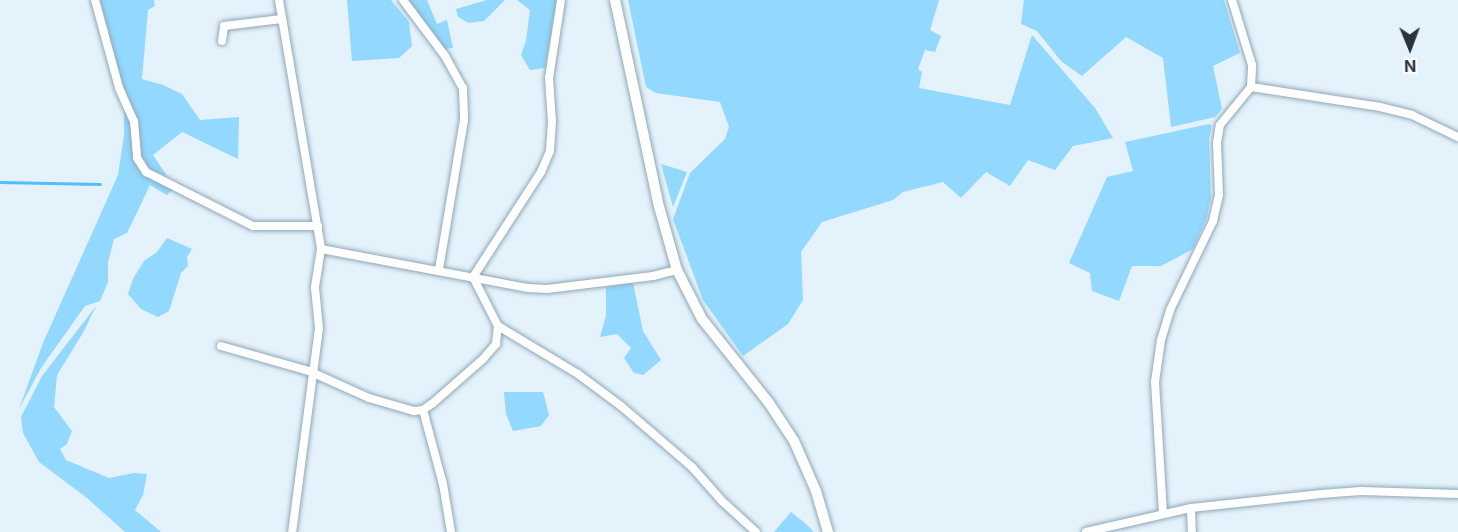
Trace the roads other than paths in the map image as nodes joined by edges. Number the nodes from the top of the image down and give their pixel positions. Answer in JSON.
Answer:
{"nodes":[{"id":1,"x":95,"y":0,"type":"edge"},
{"id":2,"x":279,"y":0,"type":"edge"},
{"id":3,"x":403,"y":0,"type":"edge"},
{"id":4,"x":561,"y":0,"type":"edge"},
{"id":5,"x":615,"y":0,"type":"edge"},
{"id":6,"x":1232,"y":0,"type":"edge"},
{"id":7,"x":282,"y":19,"type":"junction"},
{"id":8,"x":222,"y":41,"type":"dead end"},
{"id":9,"x":1251,"y":87,"type":"junction"},
{"id":10,"x":1458,"y":137,"type":"edge"},
{"id":11,"x":318,"y":226,"type":"junction"},
{"id":12,"x":321,"y":249,"type":"junction"},
{"id":13,"x":439,"y":270,"type":"junction"},
{"id":14,"x":677,"y":270,"type":"junction"},
{"id":15,"x":473,"y":277,"type":"junction"},
{"id":16,"x":498,"y":326,"type":"junction"},
{"id":17,"x":221,"y":345,"type":"dead end"},
{"id":18,"x":313,"y":373,"type":"junction"},
{"id":19,"x":423,"y":410,"type":"junction"},
{"id":20,"x":1458,"y":494,"type":"edge"},
{"id":21,"x":1191,"y":508,"type":"junction"},
{"id":22,"x":1163,"y":513,"type":"junction"},
{"id":23,"x":292,"y":532,"type":"edge"},
{"id":24,"x":451,"y":532,"type":"edge"},
{"id":25,"x":756,"y":532,"type":"edge"},
{"id":26,"x":828,"y":532,"type":"edge"},
{"id":27,"x":1086,"y":532,"type":"edge"},
{"id":28,"x":1192,"y":532,"type":"edge"}],
"edges":[{"from":1,"to":11,"type":"street"},
{"from":2,"to":7,"type":"street"},
{"from":3,"to":13,"type":"street"},
{"from":4,"to":15,"type":"street"},
{"from":5,"to":14,"type":"street"},
{"from":6,"to":9,"type":"street"},
{"from":7,"to":8,"type":"street"},
{"from":7,"to":11,"type":"street"},
{"from":9,"to":10,"type":"street"},
{"from":9,"to":22,"type":"street"},
{"from":11,"to":12,"type":"street"},
{"from":12,"to":13,"type":"street"},
{"from":12,"to":18,"type":"street"},
{"from":13,"to":15,"type":"street"},
{"from":14,"to":15,"type":"street"},
{"from":14,"to":26,"type":"street"},
{"from":15,"to":16,"type":"street"},
{"from":16,"to":19,"type":"street"},
{"from":16,"to":25,"type":"street"},
{"from":17,"to":18,"type":"street"},
{"from":18,"to":19,"type":"street"},
{"from":18,"to":23,"type":"street"},
{"from":19,"to":24,"type":"street"},
{"from":20,"to":21,"type":"street"},
{"from":21,"to":22,"type":"street"},
{"from":21,"to":28,"type":"street"},
{"from":22,"to":27,"type":"street"}]}
